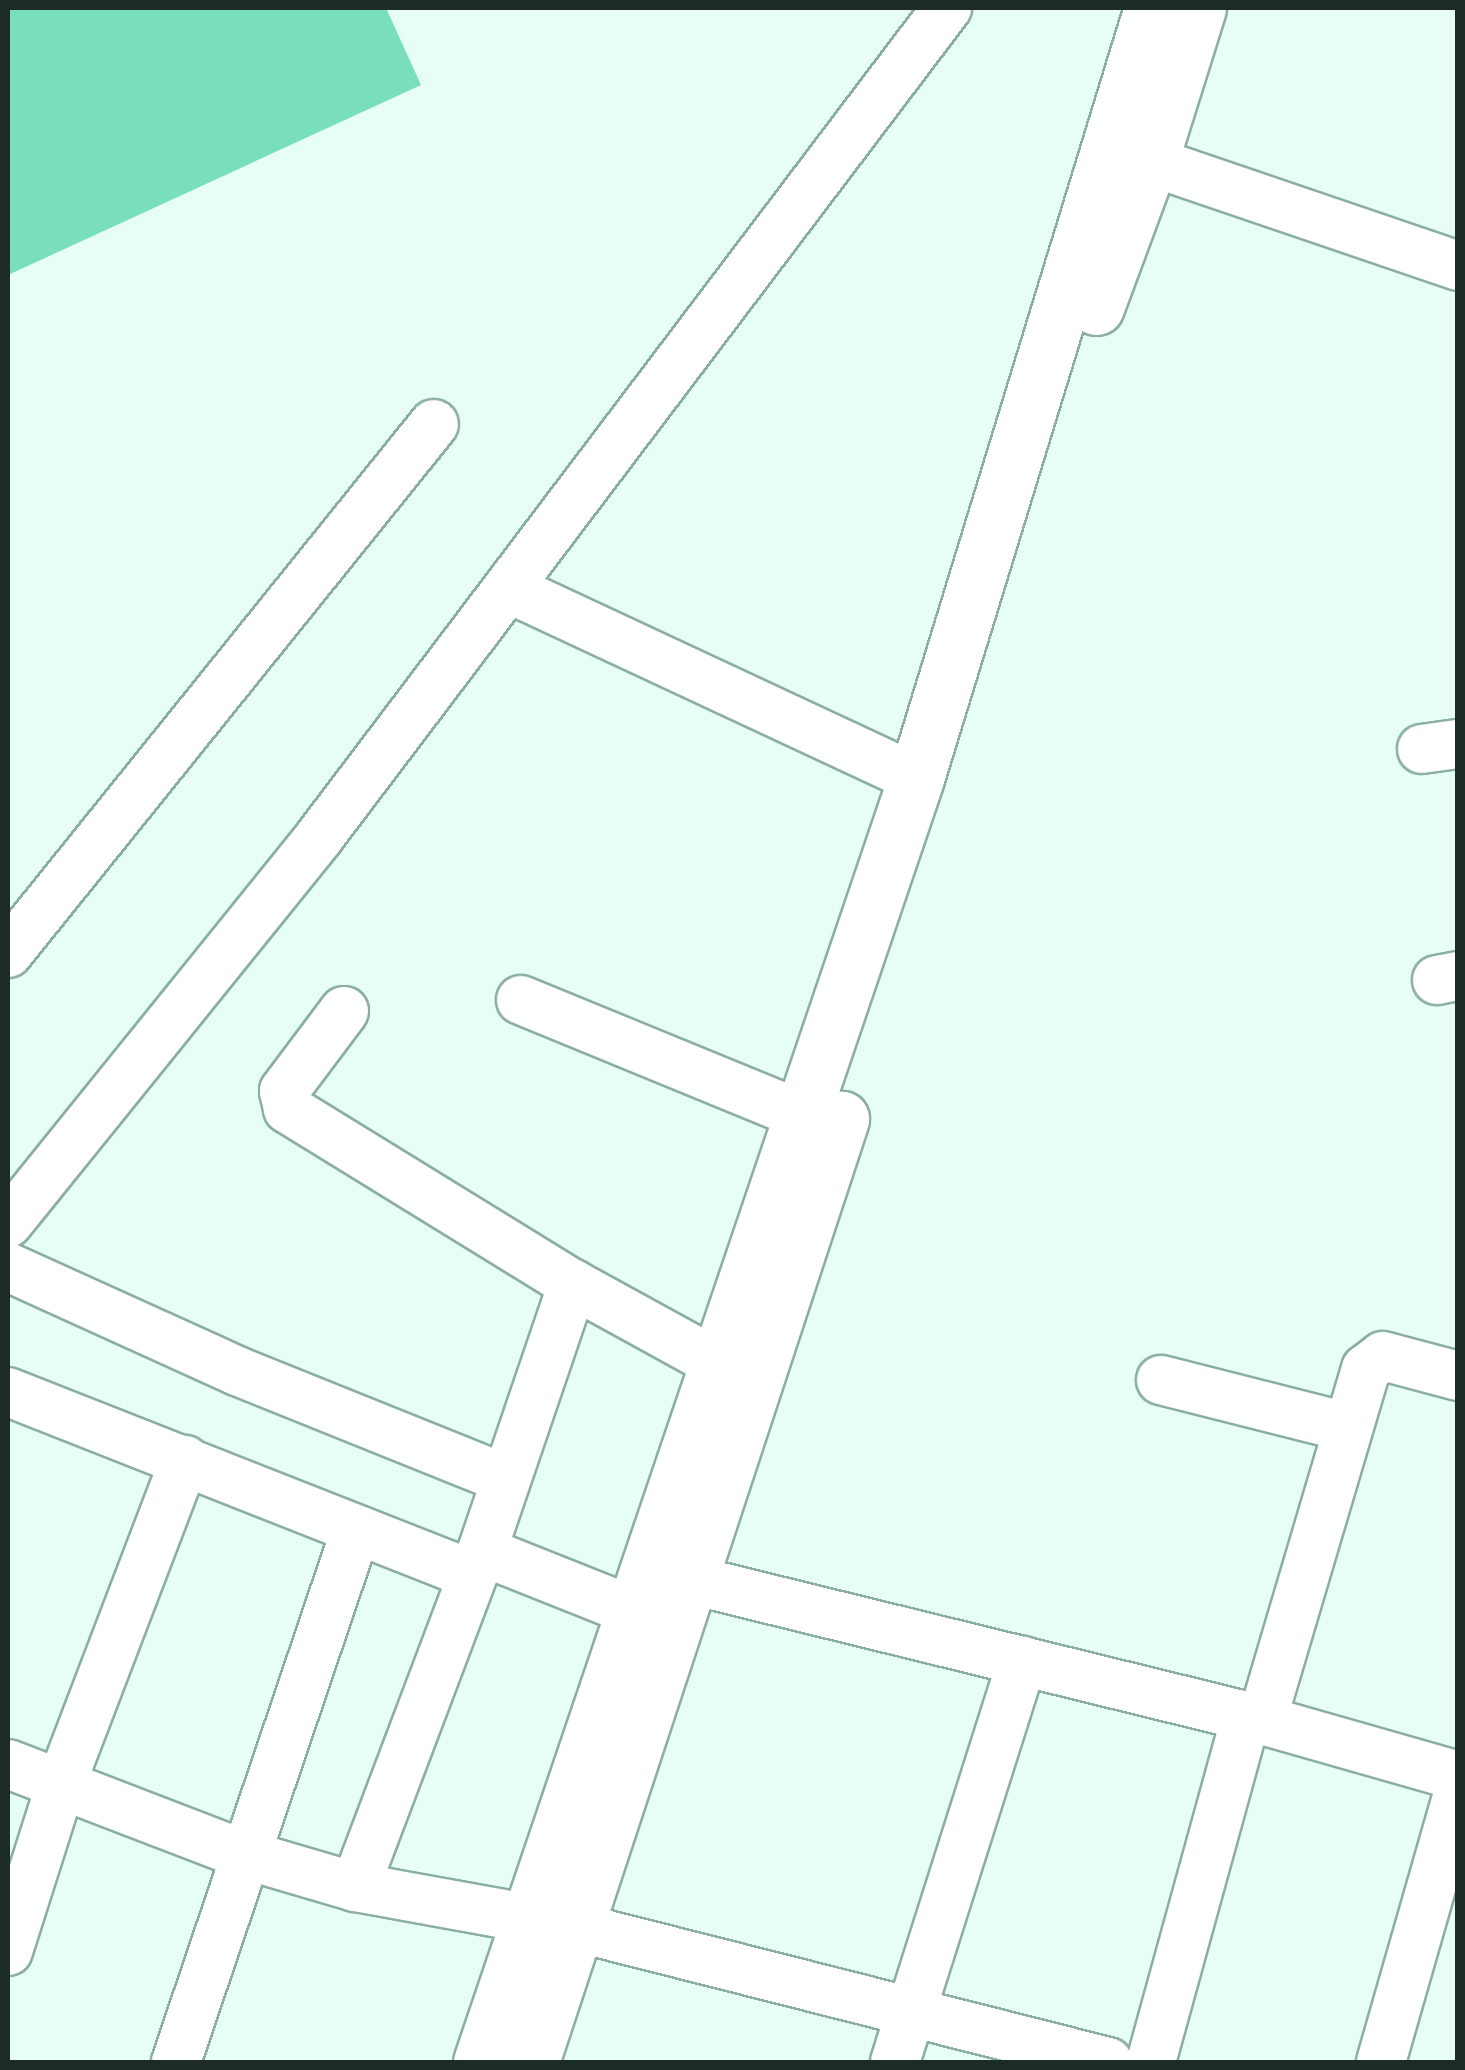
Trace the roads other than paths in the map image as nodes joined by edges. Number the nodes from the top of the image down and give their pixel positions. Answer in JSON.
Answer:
{"nodes":[{"id":1,"x":947,"y":8,"type":"edge"},
{"id":2,"x":1152,"y":8,"type":"edge"},
{"id":3,"x":1198,"y":8,"type":"edge"},
{"id":4,"x":1150,"y":161,"type":"junction"},
{"id":5,"x":1458,"y":266,"type":"edge"},
{"id":6,"x":434,"y":424,"type":"dead end"},
{"id":7,"x":510,"y":589,"type":"junction"},
{"id":8,"x":990,"y":595,"type":"junction"},
{"id":9,"x":916,"y":778,"type":"junction"},
{"id":10,"x":8,"y":953,"type":"edge"},
{"id":11,"x":521,"y":1000,"type":"dead end"},
{"id":12,"x":344,"y":1011,"type":"dead end"},
{"id":13,"x":804,"y":1116,"type":"junction"},
{"id":14,"x":8,"y":1223,"type":"edge"},
{"id":15,"x":8,"y":1267,"type":"edge"},
{"id":16,"x":572,"y":1284,"type":"junction"},
{"id":17,"x":714,"y":1362,"type":"junction"},
{"id":18,"x":1458,"y":1376,"type":"edge"},
{"id":19,"x":1161,"y":1380,"type":"dead end"},
{"id":20,"x":12,"y":1409,"type":"edge"},
{"id":21,"x":1348,"y":1427,"type":"junction"},
{"id":22,"x":185,"y":1460,"type":"junction"},
{"id":23,"x":505,"y":1480,"type":"junction"},
{"id":24,"x":356,"y":1530,"type":"junction"},
{"id":25,"x":476,"y":1563,"type":"junction"},
{"id":26,"x":692,"y":1580,"type":"junction"},
{"id":27,"x":634,"y":1612,"type":"junction"},
{"id":28,"x":1022,"y":1661,"type":"junction"},
{"id":29,"x":1254,"y":1718,"type":"junction"},
{"id":30,"x":8,"y":1764,"type":"edge"},
{"id":31,"x":1458,"y":1776,"type":"edge"},
{"id":32,"x":61,"y":1784,"type":"junction"},
{"id":33,"x":1458,"y":1793,"type":"edge"},
{"id":34,"x":243,"y":1854,"type":"junction"},
{"id":35,"x":355,"y":1888,"type":"junction"},
{"id":36,"x":551,"y":1924,"type":"junction"},
{"id":37,"x":8,"y":1951,"type":"edge"},
{"id":38,"x":910,"y":2008,"type":"junction"},
{"id":39,"x":176,"y":2062,"type":"edge"},
{"id":40,"x":481,"y":2062,"type":"edge"},
{"id":41,"x":531,"y":2062,"type":"edge"},
{"id":42,"x":894,"y":2062,"type":"edge"},
{"id":43,"x":1108,"y":2062,"type":"edge"},
{"id":44,"x":1151,"y":2062,"type":"edge"},
{"id":45,"x":1380,"y":2062,"type":"edge"}],
"edges":[{"from":1,"to":7,"type":"street"},
{"from":2,"to":8,"type":"main road"},
{"from":3,"to":4,"type":"main road"},
{"from":4,"to":5,"type":"street"},
{"from":4,"to":8,"type":"main road"},
{"from":6,"to":10,"type":"street"},
{"from":7,"to":9,"type":"street"},
{"from":7,"to":14,"type":"street"},
{"from":8,"to":9,"type":"main road"},
{"from":8,"to":26,"type":"main road"},
{"from":9,"to":13,"type":"main road"},
{"from":11,"to":13,"type":"street"},
{"from":12,"to":16,"type":"street"},
{"from":13,"to":17,"type":"main road"},
{"from":15,"to":23,"type":"street"},
{"from":16,"to":17,"type":"street"},
{"from":16,"to":23,"type":"street"},
{"from":17,"to":27,"type":"main road"},
{"from":18,"to":21,"type":"street"},
{"from":19,"to":21,"type":"street"},
{"from":20,"to":22,"type":"street"},
{"from":21,"to":29,"type":"street"},
{"from":22,"to":24,"type":"street"},
{"from":22,"to":32,"type":"street"},
{"from":23,"to":25,"type":"street"},
{"from":24,"to":25,"type":"street"},
{"from":24,"to":34,"type":"street"},
{"from":25,"to":27,"type":"street"},
{"from":25,"to":35,"type":"street"},
{"from":26,"to":28,"type":"street"},
{"from":26,"to":36,"type":"main road"},
{"from":27,"to":36,"type":"main road"},
{"from":28,"to":29,"type":"street"},
{"from":28,"to":38,"type":"street"},
{"from":29,"to":31,"type":"street"},
{"from":29,"to":44,"type":"street"},
{"from":30,"to":32,"type":"street"},
{"from":32,"to":34,"type":"street"},
{"from":32,"to":37,"type":"street"},
{"from":33,"to":45,"type":"street"},
{"from":34,"to":35,"type":"street"},
{"from":34,"to":39,"type":"street"},
{"from":35,"to":36,"type":"street"},
{"from":36,"to":38,"type":"street"},
{"from":36,"to":40,"type":"main road"},
{"from":36,"to":41,"type":"main road"},
{"from":38,"to":42,"type":"street"},
{"from":38,"to":43,"type":"street"}]}
